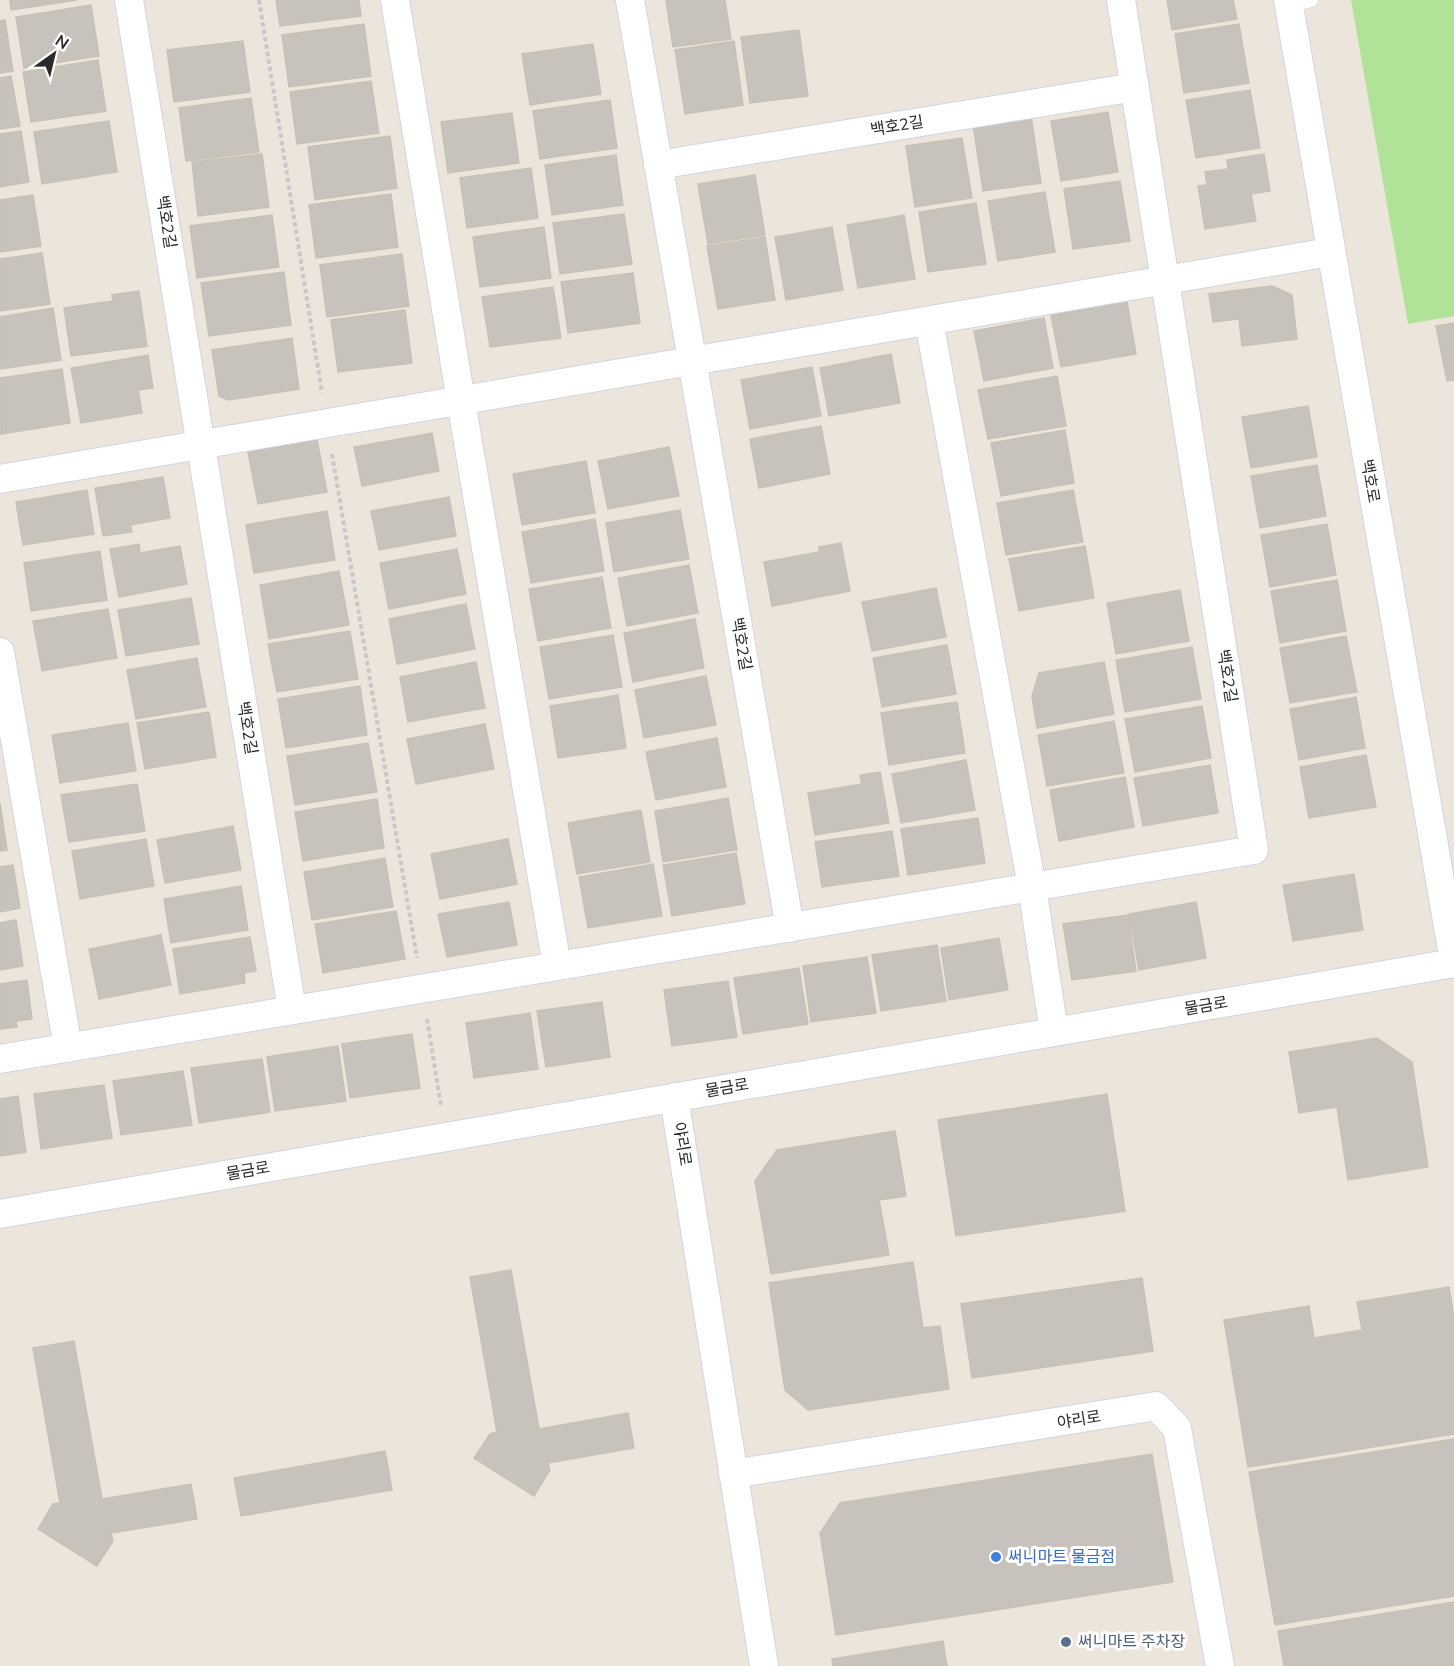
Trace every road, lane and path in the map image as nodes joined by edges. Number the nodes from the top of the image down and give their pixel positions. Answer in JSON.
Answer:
{"nodes":[{"id":1,"x":129,"y":0,"type":"edge"},
{"id":2,"x":259,"y":0,"type":"edge"},
{"id":3,"x":395,"y":0,"type":"edge"},
{"id":4,"x":630,"y":0,"type":"edge"},
{"id":5,"x":1121,"y":0,"type":"edge"},
{"id":6,"x":1296,"y":2,"type":"edge"},
{"id":7,"x":1135,"y":87,"type":"junction"},
{"id":8,"x":658,"y":165,"type":"junction"},
{"id":9,"x":1330,"y":252,"type":"junction"},
{"id":10,"x":1165,"y":280,"type":"junction"},
{"id":11,"x":929,"y":321,"type":"junction"},
{"id":12,"x":693,"y":361,"type":"junction"},
{"id":13,"x":461,"y":401,"type":"junction"},
{"id":14,"x":327,"y":423,"type":"junction"},
{"id":15,"x":202,"y":445,"type":"junction"},
{"id":16,"x":0,"y":479,"type":"edge"},
{"id":17,"x":0,"y":652,"type":"edge"},
{"id":18,"x":1032,"y":887,"type":"junction"},
{"id":19,"x":790,"y":928,"type":"junction"},
{"id":20,"x":1454,"y":962,"type":"edge"},
{"id":21,"x":557,"y":966,"type":"junction"},
{"id":22,"x":422,"y":989,"type":"junction"},
{"id":23,"x":292,"y":1010,"type":"junction"},
{"id":24,"x":1054,"y":1032,"type":"junction"},
{"id":25,"x":68,"y":1048,"type":"junction"},
{"id":26,"x":0,"y":1059,"type":"edge"},
{"id":27,"x":674,"y":1097,"type":"junction"},
{"id":28,"x":446,"y":1137,"type":"junction"},
{"id":29,"x":0,"y":1214,"type":"edge"},
{"id":30,"x":733,"y":1474,"type":"junction"},
{"id":31,"x":764,"y":1666,"type":"edge"},
{"id":32,"x":1220,"y":1666,"type":"edge"}],
"edges":[{"from":1,"to":15,"type":"street","name":"백호2길"},
{"from":2,"to":14,"type":"path"},
{"from":3,"to":13,"type":"street"},
{"from":4,"to":8,"type":"street","name":"백호2길"},
{"from":5,"to":7,"type":"street","name":"백호2길"},
{"from":6,"to":9,"type":"street","name":"백호로"},
{"from":7,"to":8,"type":"street","name":"백호2길"},
{"from":7,"to":10,"type":"street","name":"백호2길"},
{"from":8,"to":12,"type":"street","name":"백호2길"},
{"from":9,"to":10,"type":"street"},
{"from":9,"to":20,"type":"street","name":"백호로"},
{"from":10,"to":11,"type":"street"},
{"from":10,"to":18,"type":"street","name":"백호2길"},
{"from":11,"to":12,"type":"street"},
{"from":11,"to":18,"type":"street"},
{"from":12,"to":13,"type":"street"},
{"from":12,"to":19,"type":"street","name":"백호2길"},
{"from":13,"to":14,"type":"street"},
{"from":13,"to":21,"type":"street"},
{"from":14,"to":15,"type":"street"},
{"from":14,"to":22,"type":"path"},
{"from":15,"to":16,"type":"street"},
{"from":15,"to":23,"type":"street","name":"백호2길"},
{"from":17,"to":25,"type":"street"},
{"from":18,"to":19,"type":"street","name":"백호2길"},
{"from":18,"to":24,"type":"street"},
{"from":19,"to":21,"type":"street","name":"백호2길"},
{"from":20,"to":24,"type":"street","name":"물금로"},
{"from":21,"to":22,"type":"street","name":"백호2길"},
{"from":22,"to":23,"type":"street","name":"백호2길"},
{"from":22,"to":28,"type":"path"},
{"from":23,"to":25,"type":"street","name":"백호2길"},
{"from":24,"to":27,"type":"street","name":"물금로"},
{"from":25,"to":26,"type":"street","name":"백호2길"},
{"from":27,"to":28,"type":"street","name":"물금로"},
{"from":27,"to":30,"type":"street","name":"야리로"},
{"from":28,"to":29,"type":"street","name":"물금로"},
{"from":30,"to":31,"type":"street","name":"야리로"},
{"from":30,"to":32,"type":"street","name":"야리로"}]}
